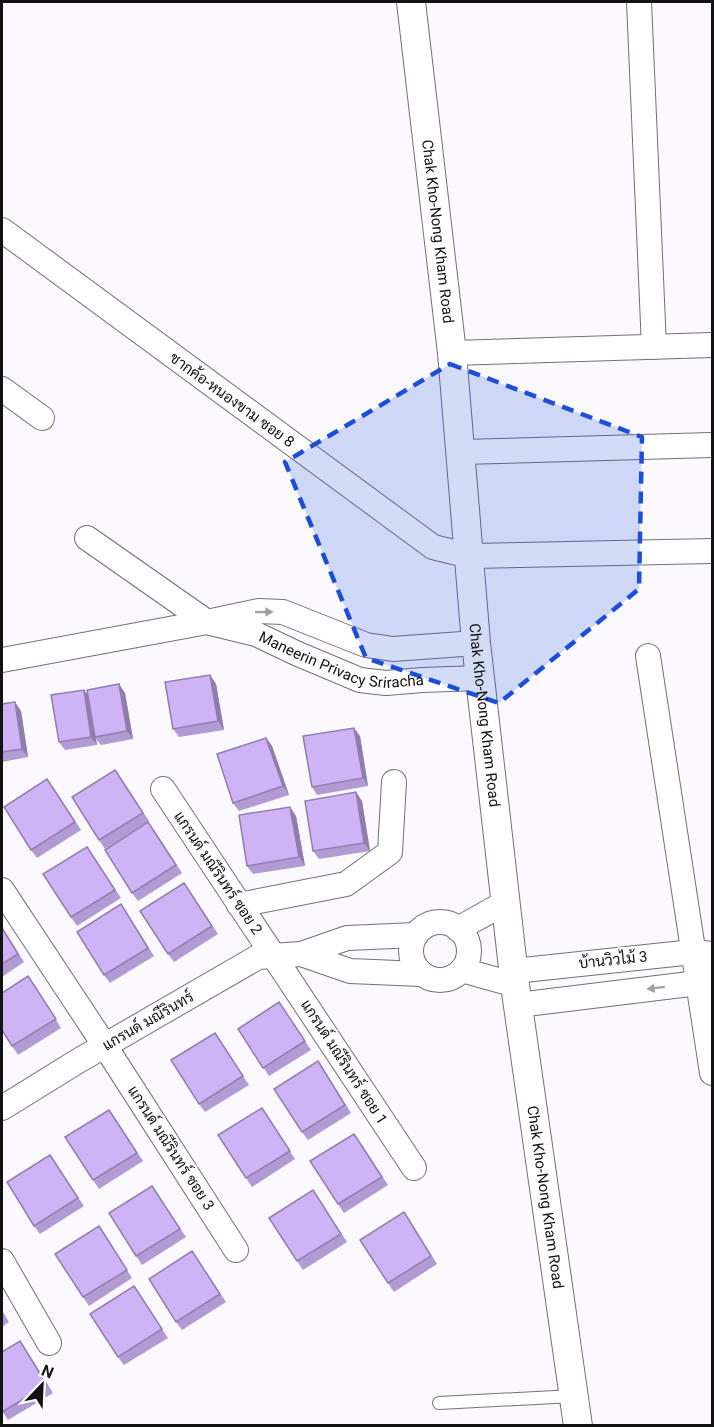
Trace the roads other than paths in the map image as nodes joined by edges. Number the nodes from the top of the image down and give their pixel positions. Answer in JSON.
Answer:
{"nodes":[{"id":1,"x":411,"y":2,"type":"edge"},
{"id":2,"x":639,"y":2,"type":"edge"},
{"id":3,"x":2,"y":230,"type":"edge"},
{"id":4,"x":712,"y":345,"type":"edge"},
{"id":5,"x":654,"y":347,"type":"junction"},
{"id":6,"x":452,"y":353,"type":"junction"},
{"id":7,"x":2,"y":389,"type":"edge"},
{"id":8,"x":42,"y":418,"type":"dead end"},
{"id":9,"x":712,"y":446,"type":"edge"},
{"id":10,"x":461,"y":452,"type":"junction"},
{"id":11,"x":87,"y":538,"type":"dead end"},
{"id":12,"x":712,"y":551,"type":"edge"},
{"id":13,"x":470,"y":556,"type":"junction"},
{"id":14,"x":207,"y":622,"type":"junction"},
{"id":15,"x":476,"y":643,"type":"junction"},
{"id":16,"x":648,"y":656,"type":"dead end"},
{"id":17,"x":2,"y":660,"type":"edge"},
{"id":18,"x":480,"y":678,"type":"junction"},
{"id":19,"x":394,"y":782,"type":"dead end"},
{"id":20,"x":163,"y":789,"type":"dead end"},
{"id":21,"x":2,"y":890,"type":"edge"},
{"id":22,"x":506,"y":902,"type":"junction"},
{"id":23,"x":239,"y":904,"type":"junction"},
{"id":24,"x":458,"y":929,"type":"junction"},
{"id":25,"x":416,"y":935,"type":"junction"},
{"id":26,"x":703,"y":953,"type":"edge"},
{"id":27,"x":301,"y":954,"type":"junction"},
{"id":28,"x":274,"y":956,"type":"junction"},
{"id":29,"x":462,"y":970,"type":"junction"},
{"id":30,"x":421,"y":974,"type":"junction"},
{"id":31,"x":705,"y":980,"type":"edge"},
{"id":32,"x":516,"y":987,"type":"junction"},
{"id":33,"x":105,"y":1046,"type":"junction"},
{"id":34,"x":712,"y":1073,"type":"edge"},
{"id":35,"x":2,"y":1108,"type":"edge"},
{"id":36,"x":414,"y":1168,"type":"dead end"},
{"id":37,"x":236,"y":1250,"type":"dead end"},
{"id":38,"x":2,"y":1261,"type":"edge"},
{"id":39,"x":50,"y":1343,"type":"dead end"},
{"id":40,"x":574,"y":1396,"type":"junction"},
{"id":41,"x":439,"y":1403,"type":"dead end"},
{"id":42,"x":578,"y":1425,"type":"edge"}],
"edges":[{"from":1,"to":6,"type":"street","name":"Chak Kho-Nong Kham Road"},
{"from":2,"to":5,"type":"street"},
{"from":3,"to":13,"type":"street","name":"ชากค้อ-หนองขาม ซอย 8"},
{"from":4,"to":5,"type":"street"},
{"from":5,"to":6,"type":"street"},
{"from":6,"to":10,"type":"street","name":"Chak Kho-Nong Kham Road"},
{"from":7,"to":8,"type":"street"},
{"from":9,"to":10,"type":"street"},
{"from":10,"to":13,"type":"street","name":"Chak Kho-Nong Kham Road"},
{"from":11,"to":14,"type":"street"},
{"from":12,"to":13,"type":"street","name":"ชากค้อ-หนองขาม ซอย 8"},
{"from":13,"to":15,"type":"street","name":"Chak Kho-Nong Kham Road"},
{"from":14,"to":15,"type":"street","name":"Maneerin Privacy Sriracha","one_way":true},
{"from":14,"to":17,"type":"street","name":"Maneerin Privacy Sriracha"},
{"from":14,"to":18,"type":"street","name":"Maneerin Privacy Sriracha"},
{"from":15,"to":18,"type":"street","name":"Chak Kho-Nong Kham Road"},
{"from":16,"to":26,"type":"street"},
{"from":18,"to":22,"type":"street","name":"Chak Kho-Nong Kham Road"},
{"from":19,"to":23,"type":"street"},
{"from":20,"to":23,"type":"street","name":"แกรนด์ มณีรินทร์ ซอย 2"},
{"from":21,"to":33,"type":"street","name":"แกรนด์ มณีรินทร์ ซอย 3"},
{"from":22,"to":24,"type":"street"},
{"from":22,"to":32,"type":"street","name":"Chak Kho-Nong Kham Road"},
{"from":23,"to":28,"type":"street","name":"แกรนด์ มณีรินทร์ ซอย 2"},
{"from":24,"to":25,"type":"street"},
{"from":24,"to":29,"type":"street"},
{"from":25,"to":27,"type":"street","name":"แกรนด์ มณีรินทร์"},
{"from":25,"to":30,"type":"street"},
{"from":26,"to":31,"type":"street"},
{"from":26,"to":32,"type":"street","name":"บ้านวิวไม้ 3"},
{"from":27,"to":28,"type":"street","name":"แกรนด์ มณีรินทร์"},
{"from":27,"to":30,"type":"street","name":"แกรนด์ มณีรินทร์"},
{"from":28,"to":33,"type":"street","name":"แกรนด์ มณีรินทร์"},
{"from":28,"to":36,"type":"street","name":"แกรนด์ มณีรินทร์ ซอย 1"},
{"from":29,"to":30,"type":"street"},
{"from":29,"to":32,"type":"street"},
{"from":31,"to":32,"type":"street","one_way":true},
{"from":31,"to":34,"type":"street"},
{"from":32,"to":40,"type":"street","name":"Chak Kho-Nong Kham Road"},
{"from":33,"to":35,"type":"street","name":"แกรนด์ มณีรินทร์"},
{"from":33,"to":37,"type":"street","name":"แกรนด์ มณีรินทร์ ซอย 3"},
{"from":38,"to":39,"type":"street"},
{"from":40,"to":41,"type":"lane"},
{"from":40,"to":42,"type":"street","name":"Chak Kho-Nong Kham Road"}]}
